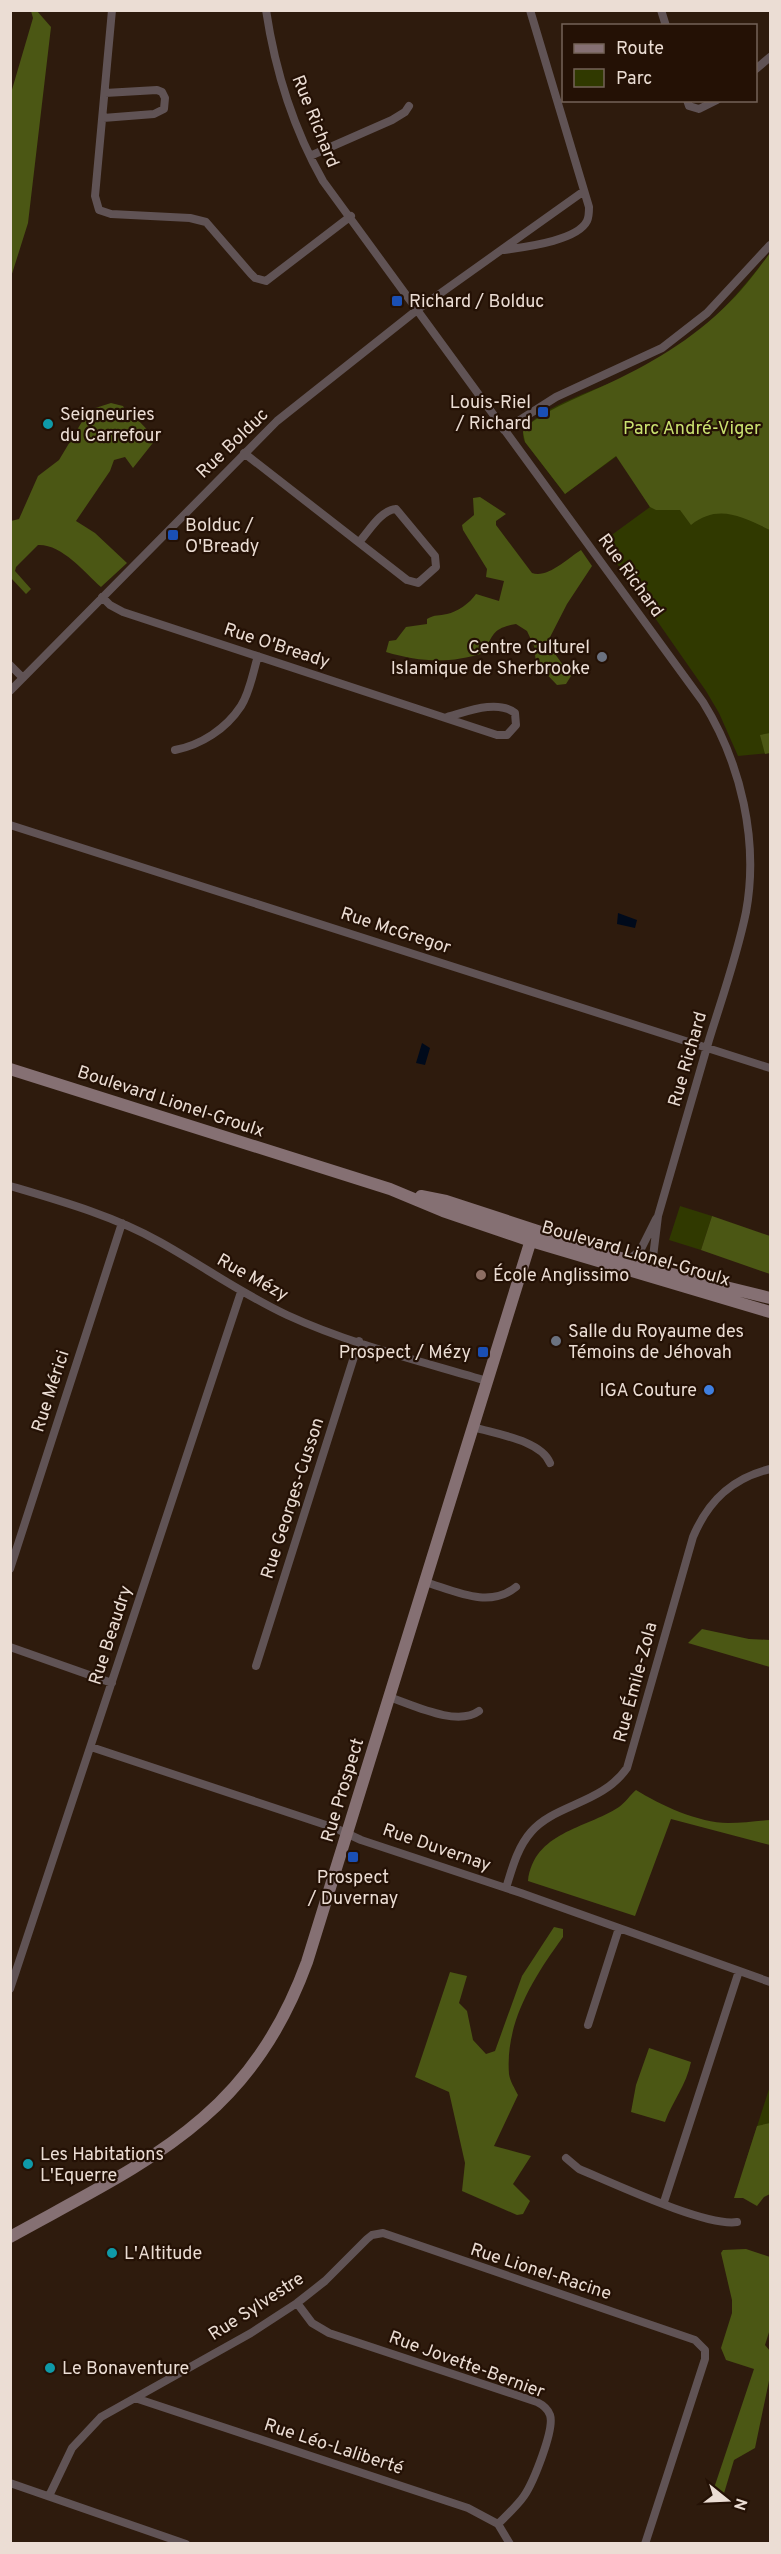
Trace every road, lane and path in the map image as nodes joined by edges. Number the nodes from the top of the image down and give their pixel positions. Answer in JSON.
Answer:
{"nodes":[{"id":1,"x":112,"y":10,"type":"edge"},
{"id":2,"x":266,"y":10,"type":"edge"},
{"id":3,"x":530,"y":10,"type":"edge"},
{"id":4,"x":771,"y":57,"type":"edge"},
{"id":5,"x":757,"y":68,"type":"edge"},
{"id":6,"x":105,"y":93,"type":"junction"},
{"id":7,"x":688,"y":102,"type":"edge"},
{"id":8,"x":713,"y":102,"type":"edge"},
{"id":9,"x":409,"y":106,"type":"dead end"},
{"id":10,"x":103,"y":117,"type":"junction"},
{"id":11,"x":310,"y":156,"type":"junction"},
{"id":12,"x":584,"y":191,"type":"junction"},
{"id":13,"x":351,"y":216,"type":"junction"},
{"id":14,"x":771,"y":245,"type":"edge"},
{"id":15,"x":503,"y":250,"type":"junction"},
{"id":16,"x":417,"y":310,"type":"junction"},
{"id":17,"x":504,"y":430,"type":"junction"},
{"id":18,"x":244,"y":453,"type":"junction"},
{"id":19,"x":360,"y":542,"type":"junction"},
{"id":20,"x":102,"y":597,"type":"junction"},
{"id":21,"x":258,"y":656,"type":"junction"},
{"id":22,"x":10,"y":665,"type":"edge"},
{"id":23,"x":23,"y":678,"type":"junction"},
{"id":24,"x":10,"y":691,"type":"edge"},
{"id":25,"x":447,"y":717,"type":"junction"},
{"id":26,"x":175,"y":750,"type":"dead end"},
{"id":27,"x":10,"y":825,"type":"edge"},
{"id":28,"x":707,"y":1048,"type":"junction"},
{"id":29,"x":771,"y":1068,"type":"edge"},
{"id":30,"x":10,"y":1069,"type":"edge"},
{"id":31,"x":10,"y":1186,"type":"edge"},
{"id":32,"x":658,"y":1216,"type":"junction"},
{"id":33,"x":122,"y":1223,"type":"junction"},
{"id":34,"x":532,"y":1235,"type":"junction"},
{"id":35,"x":628,"y":1260,"type":"junction"},
{"id":36,"x":660,"y":1271,"type":"junction"},
{"id":37,"x":241,"y":1292,"type":"junction"},
{"id":38,"x":771,"y":1298,"type":"edge"},
{"id":39,"x":771,"y":1312,"type":"edge"},
{"id":40,"x":358,"y":1341,"type":"junction"},
{"id":41,"x":487,"y":1381,"type":"junction"},
{"id":42,"x":473,"y":1427,"type":"junction"},
{"id":43,"x":550,"y":1463,"type":"dead end"},
{"id":44,"x":771,"y":1469,"type":"edge"},
{"id":45,"x":10,"y":1569,"type":"edge"},
{"id":46,"x":425,"y":1582,"type":"junction"},
{"id":47,"x":516,"y":1587,"type":"dead end"},
{"id":48,"x":10,"y":1647,"type":"edge"},
{"id":49,"x":256,"y":1666,"type":"dead end"},
{"id":50,"x":112,"y":1683,"type":"junction"},
{"id":51,"x":389,"y":1697,"type":"junction"},
{"id":52,"x":479,"y":1711,"type":"dead end"},
{"id":53,"x":91,"y":1747,"type":"junction"},
{"id":54,"x":347,"y":1833,"type":"junction"},
{"id":55,"x":506,"y":1888,"type":"junction"},
{"id":56,"x":619,"y":1928,"type":"junction"},
{"id":57,"x":739,"y":1971,"type":"junction"},
{"id":58,"x":771,"y":1982,"type":"edge"},
{"id":59,"x":10,"y":1989,"type":"edge"},
{"id":60,"x":588,"y":2025,"type":"dead end"},
{"id":61,"x":566,"y":2158,"type":"dead end"},
{"id":62,"x":664,"y":2202,"type":"junction"},
{"id":63,"x":737,"y":2222,"type":"dead end"},
{"id":64,"x":377,"y":2234,"type":"joint"},
{"id":65,"x":10,"y":2238,"type":"edge"},
{"id":66,"x":297,"y":2303,"type":"junction"},
{"id":67,"x":135,"y":2398,"type":"junction"},
{"id":68,"x":10,"y":2482,"type":"edge"},
{"id":69,"x":49,"y":2496,"type":"junction"},
{"id":70,"x":498,"y":2524,"type":"junction"},
{"id":71,"x":186,"y":2544,"type":"edge"},
{"id":72,"x":510,"y":2544,"type":"edge"},
{"id":73,"x":645,"y":2544,"type":"edge"}],
"edges":[{"from":1,"to":6,"type":"street"},
{"from":2,"to":11,"type":"street","name":"Rue Richard"},
{"from":3,"to":12,"type":"street"},
{"from":4,"to":5,"type":"street"},
{"from":6,"to":10,"type":"street"},
{"from":6,"to":10,"type":"street"},
{"from":7,"to":8,"type":"street"},
{"from":9,"to":11,"type":"street"},
{"from":10,"to":13,"type":"street"},
{"from":11,"to":13,"type":"street","name":"Rue Richard"},
{"from":12,"to":15,"type":"street","name":"Rue Bolduc"},
{"from":12,"to":15,"type":"street","name":"Rue Bolduc"},
{"from":13,"to":16,"type":"street","name":"Rue Richard"},
{"from":14,"to":17,"type":"street"},
{"from":15,"to":16,"type":"street","name":"Rue Bolduc"},
{"from":16,"to":17,"type":"street","name":"Rue Richard"},
{"from":16,"to":18,"type":"street","name":"Rue Bolduc"},
{"from":17,"to":28,"type":"street","name":"Rue Richard"},
{"from":18,"to":19,"type":"street"},
{"from":18,"to":20,"type":"street","name":"Rue Bolduc"},
{"from":19,"to":19,"type":"street"},
{"from":20,"to":21,"type":"street","name":"Rue O'Bready"},
{"from":20,"to":23,"type":"street","name":"Rue Bolduc"},
{"from":21,"to":25,"type":"street","name":"Rue O'Bready"},
{"from":21,"to":26,"type":"street"},
{"from":22,"to":23,"type":"street"},
{"from":23,"to":24,"type":"street","name":"Rue Bolduc"},
{"from":25,"to":25,"type":"street","name":"Rue O'Bready"},
{"from":27,"to":28,"type":"street","name":"Rue McGregor"},
{"from":28,"to":29,"type":"street","name":"Rue McGregor"},
{"from":28,"to":32,"type":"street","name":"Rue Richard"},
{"from":30,"to":34,"type":"street","name":"Boulevard Lionel-Groulx"},
{"from":31,"to":33,"type":"street","name":"Rue Mézy"},
{"from":32,"to":35,"type":"street","name":"Rue Richard"},
{"from":32,"to":36,"type":"street","name":"Rue Richard"},
{"from":33,"to":37,"type":"street","name":"Rue Mézy"},
{"from":33,"to":45,"type":"street","name":"Rue Mérici"},
{"from":34,"to":35,"type":"street","name":"Boulevard Lionel-Groulx"},
{"from":34,"to":39,"type":"street","name":"Boulevard Lionel-Groulx"},
{"from":34,"to":41,"type":"street","name":"Rue Prospect"},
{"from":35,"to":36,"type":"street","name":"Boulevard Lionel-Groulx"},
{"from":36,"to":38,"type":"street","name":"Boulevard Lionel-Groulx"},
{"from":37,"to":40,"type":"street","name":"Rue Mézy"},
{"from":37,"to":50,"type":"street","name":"Rue Beaudry"},
{"from":40,"to":41,"type":"street","name":"Rue Mézy"},
{"from":40,"to":49,"type":"street","name":"Rue Georges-Cusson"},
{"from":41,"to":42,"type":"street","name":"Rue Prospect"},
{"from":42,"to":43,"type":"street"},
{"from":42,"to":46,"type":"street","name":"Rue Prospect"},
{"from":44,"to":55,"type":"street","name":"Rue Émile-Zola"},
{"from":46,"to":47,"type":"street"},
{"from":46,"to":51,"type":"street","name":"Rue Prospect"},
{"from":48,"to":50,"type":"street"},
{"from":50,"to":53,"type":"street","name":"Rue Beaudry"},
{"from":51,"to":52,"type":"street"},
{"from":51,"to":54,"type":"street","name":"Rue Prospect"},
{"from":53,"to":54,"type":"street","name":"Rue Duvernay"},
{"from":53,"to":59,"type":"street","name":"Rue Beaudry"},
{"from":54,"to":55,"type":"street","name":"Rue Duvernay"},
{"from":54,"to":65,"type":"street","name":"Rue Prospect"},
{"from":55,"to":56,"type":"street","name":"Rue Duvernay"},
{"from":56,"to":57,"type":"street","name":"Rue Duvernay"},
{"from":56,"to":60,"type":"street"},
{"from":57,"to":58,"type":"street","name":"Rue Duvernay"},
{"from":57,"to":62,"type":"street"},
{"from":61,"to":62,"type":"street"},
{"from":62,"to":63,"type":"street"},
{"from":64,"to":66,"type":"street","name":"Rue Sylvestre"},
{"from":64,"to":73,"type":"street","name":"Rue Lionel-Racine"},
{"from":66,"to":67,"type":"street","name":"Rue Sylvestre"},
{"from":66,"to":70,"type":"street","name":"Rue Jovette-Bernier"},
{"from":67,"to":69,"type":"street","name":"Rue Sylvestre"},
{"from":67,"to":70,"type":"street","name":"Rue Léo-Laliberté"},
{"from":68,"to":69,"type":"street"},
{"from":69,"to":71,"type":"street"},
{"from":70,"to":72,"type":"street"}]}
